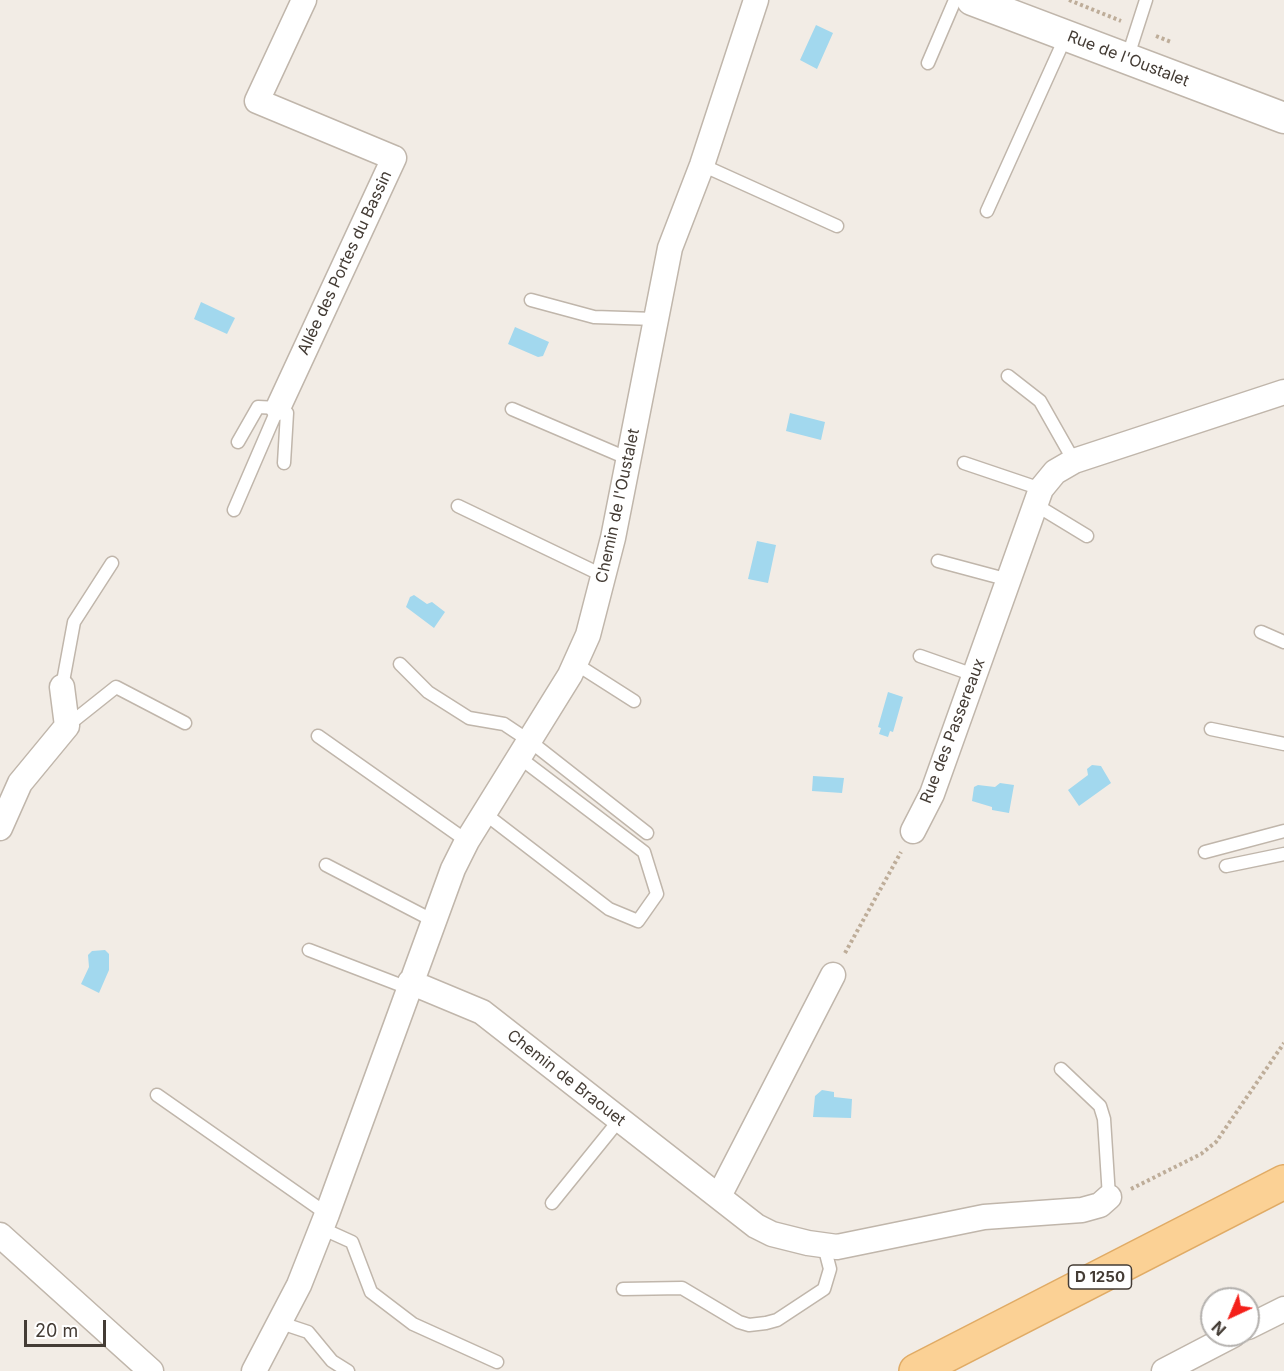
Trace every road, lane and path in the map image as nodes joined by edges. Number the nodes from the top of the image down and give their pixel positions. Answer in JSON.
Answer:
{"nodes":[{"id":1,"x":304,"y":0,"type":"edge"},
{"id":2,"x":756,"y":0,"type":"edge"},
{"id":3,"x":955,"y":0,"type":"edge"},
{"id":4,"x":972,"y":0,"type":"edge"},
{"id":5,"x":1146,"y":0,"type":"edge"},
{"id":6,"x":1066,"y":36,"type":"junction"},
{"id":7,"x":1127,"y":59,"type":"junction"},
{"id":8,"x":928,"y":63,"type":"dead end"},
{"id":9,"x":1284,"y":118,"type":"edge"},
{"id":10,"x":702,"y":165,"type":"junction"},
{"id":11,"x":987,"y":211,"type":"dead end"},
{"id":12,"x":837,"y":226,"type":"dead end"},
{"id":13,"x":531,"y":300,"type":"dead end"},
{"id":14,"x":655,"y":319,"type":"junction"},
{"id":15,"x":1008,"y":376,"type":"dead end"},
{"id":16,"x":1284,"y":392,"type":"edge"},
{"id":17,"x":278,"y":408,"type":"junction"},
{"id":18,"x":512,"y":409,"type":"dead end"},
{"id":19,"x":238,"y":442,"type":"dead end"},
{"id":20,"x":629,"y":459,"type":"junction"},
{"id":21,"x":1074,"y":461,"type":"junction"},
{"id":22,"x":284,"y":463,"type":"dead end"},
{"id":23,"x":964,"y":463,"type":"dead end"},
{"id":24,"x":1038,"y":497,"type":"junction"},
{"id":25,"x":458,"y":506,"type":"dead end"},
{"id":26,"x":234,"y":510,"type":"dead end"},
{"id":27,"x":1087,"y":536,"type":"dead end"},
{"id":28,"x":938,"y":561,"type":"dead end"},
{"id":29,"x":112,"y":563,"type":"dead end"},
{"id":30,"x":604,"y":576,"type":"junction"},
{"id":31,"x":1009,"y":580,"type":"junction"},
{"id":32,"x":1261,"y":632,"type":"dead end"},
{"id":33,"x":1284,"y":642,"type":"edge"},
{"id":34,"x":920,"y":656,"type":"dead end"},
{"id":35,"x":400,"y":664,"type":"dead end"},
{"id":36,"x":576,"y":664,"type":"junction"},
{"id":37,"x":974,"y":675,"type":"junction"},
{"id":38,"x":62,"y":687,"type":"joint"},
{"id":39,"x":634,"y":701,"type":"dead end"},
{"id":40,"x":185,"y":723,"type":"dead end"},
{"id":41,"x":67,"y":726,"type":"junction"},
{"id":42,"x":1211,"y":729,"type":"dead end"},
{"id":43,"x":318,"y":736,"type":"dead end"},
{"id":44,"x":1284,"y":744,"type":"edge"},
{"id":45,"x":526,"y":750,"type":"junction"},
{"id":46,"x":484,"y":813,"type":"junction"},
{"id":47,"x":0,"y":828,"type":"edge"},
{"id":48,"x":912,"y":831,"type":"joint"},
{"id":49,"x":1284,"y":831,"type":"edge"},
{"id":50,"x":647,"y":833,"type":"dead end"},
{"id":51,"x":467,"y":841,"type":"junction"},
{"id":52,"x":1205,"y":852,"type":"dead end"},
{"id":53,"x":1284,"y":854,"type":"edge"},
{"id":54,"x":326,"y":864,"type":"dead end"},
{"id":55,"x":1226,"y":866,"type":"dead end"},
{"id":56,"x":432,"y":920,"type":"junction"},
{"id":57,"x":309,"y":950,"type":"dead end"},
{"id":58,"x":833,"y":975,"type":"joint"},
{"id":59,"x":409,"y":985,"type":"junction"},
{"id":60,"x":1284,"y":1043,"type":"edge"},
{"id":61,"x":1061,"y":1069,"type":"dead end"},
{"id":62,"x":157,"y":1095,"type":"dead end"},
{"id":63,"x":620,"y":1119,"type":"junction"},
{"id":64,"x":1284,"y":1182,"type":"edge"},
{"id":65,"x":719,"y":1196,"type":"junction"},
{"id":66,"x":1109,"y":1197,"type":"junction"},
{"id":67,"x":552,"y":1203,"type":"dead end"},
{"id":68,"x":324,"y":1221,"type":"junction"},
{"id":69,"x":0,"y":1235,"type":"edge"},
{"id":70,"x":824,"y":1246,"type":"junction"},
{"id":71,"x":623,"y":1289,"type":"dead end"},
{"id":72,"x":1284,"y":1309,"type":"edge"},
{"id":73,"x":1260,"y":1322,"type":"edge"},
{"id":74,"x":281,"y":1323,"type":"junction"},
{"id":75,"x":1210,"y":1347,"type":"edge"},
{"id":76,"x":497,"y":1362,"type":"dead end"},
{"id":77,"x":151,"y":1371,"type":"edge"},
{"id":78,"x":254,"y":1371,"type":"edge"},
{"id":79,"x":348,"y":1371,"type":"edge"},
{"id":80,"x":916,"y":1371,"type":"edge"},
{"id":81,"x":1164,"y":1371,"type":"edge"}],
"edges":[{"from":1,"to":17,"type":"street","name":"Allée des Portes du Bassin"},
{"from":2,"to":10,"type":"street","name":"Chemin de l'Oustalet"},
{"from":3,"to":8,"type":"lane"},
{"from":4,"to":6,"type":"street","name":"Rue de l'Oustalet"},
{"from":5,"to":7,"type":"lane"},
{"from":6,"to":7,"type":"street","name":"Rue de l'Oustalet"},
{"from":6,"to":11,"type":"lane"},
{"from":7,"to":9,"type":"street","name":"Rue de l'Oustalet"},
{"from":10,"to":12,"type":"lane"},
{"from":10,"to":14,"type":"street","name":"Chemin de l'Oustalet"},
{"from":13,"to":14,"type":"lane"},
{"from":14,"to":20,"type":"street","name":"Chemin de l'Oustalet"},
{"from":15,"to":21,"type":"lane"},
{"from":16,"to":21,"type":"street","name":"Rue des Passereaux"},
{"from":17,"to":19,"type":"lane"},
{"from":17,"to":22,"type":"lane"},
{"from":17,"to":26,"type":"lane"},
{"from":18,"to":20,"type":"lane"},
{"from":20,"to":30,"type":"street","name":"Chemin de l'Oustalet"},
{"from":21,"to":24,"type":"street","name":"Rue des Passereaux"},
{"from":23,"to":24,"type":"lane"},
{"from":24,"to":27,"type":"lane"},
{"from":24,"to":31,"type":"street","name":"Rue des Passereaux"},
{"from":25,"to":30,"type":"lane"},
{"from":28,"to":31,"type":"lane"},
{"from":29,"to":38,"type":"lane"},
{"from":30,"to":36,"type":"street","name":"Chemin de l'Oustalet"},
{"from":31,"to":37,"type":"street","name":"Rue des Passereaux"},
{"from":32,"to":33,"type":"lane"},
{"from":34,"to":37,"type":"lane"},
{"from":35,"to":45,"type":"lane"},
{"from":36,"to":39,"type":"lane"},
{"from":36,"to":45,"type":"street","name":"Chemin de l'Oustalet"},
{"from":37,"to":48,"type":"street","name":"Rue des Passereaux"},
{"from":38,"to":41,"type":"street"},
{"from":40,"to":41,"type":"lane"},
{"from":41,"to":47,"type":"street"},
{"from":42,"to":44,"type":"lane"},
{"from":43,"to":51,"type":"lane"},
{"from":45,"to":46,"type":"street","name":"Chemin de l'Oustalet"},
{"from":45,"to":46,"type":"lane"},
{"from":45,"to":50,"type":"lane"},
{"from":46,"to":51,"type":"street","name":"Chemin de l'Oustalet"},
{"from":48,"to":58,"type":"path"},
{"from":49,"to":52,"type":"lane"},
{"from":51,"to":56,"type":"street","name":"Chemin de l'Oustalet"},
{"from":53,"to":55,"type":"lane"},
{"from":54,"to":56,"type":"lane"},
{"from":56,"to":59,"type":"street","name":"Chemin de l'Oustalet"},
{"from":57,"to":59,"type":"lane"},
{"from":58,"to":65,"type":"street"},
{"from":59,"to":63,"type":"street","name":"Chemin de Braouet"},
{"from":59,"to":68,"type":"street"},
{"from":60,"to":66,"type":"path"},
{"from":61,"to":66,"type":"lane"},
{"from":62,"to":68,"type":"lane"},
{"from":63,"to":65,"type":"street","name":"Chemin de Braouet"},
{"from":63,"to":67,"type":"lane"},
{"from":64,"to":80,"type":"main road","number":"D 1250"},
{"from":65,"to":70,"type":"street","name":"Chemin de Braouet"},
{"from":66,"to":70,"type":"street","name":"Chemin de Braouet"},
{"from":68,"to":74,"type":"street"},
{"from":68,"to":76,"type":"lane"},
{"from":69,"to":77,"type":"street"},
{"from":70,"to":71,"type":"lane"},
{"from":72,"to":73,"type":"street"},
{"from":74,"to":78,"type":"street"},
{"from":74,"to":79,"type":"lane"},
{"from":75,"to":81,"type":"street"}]}
